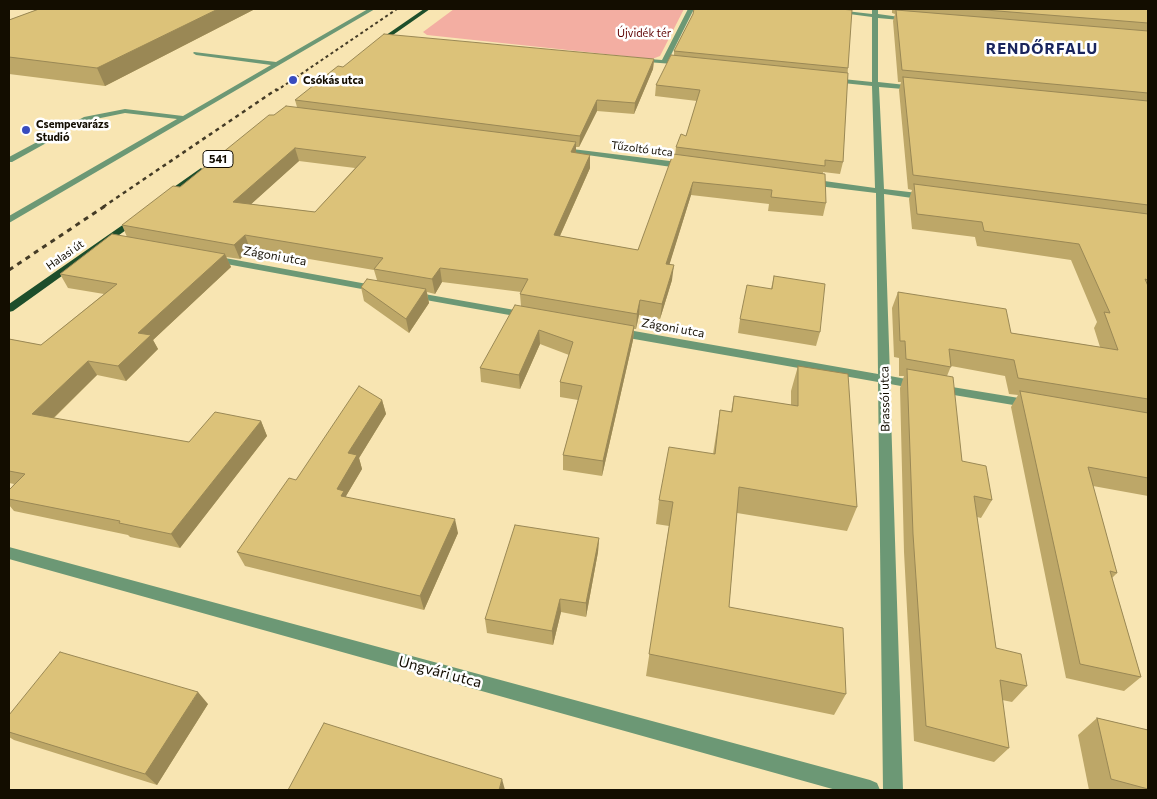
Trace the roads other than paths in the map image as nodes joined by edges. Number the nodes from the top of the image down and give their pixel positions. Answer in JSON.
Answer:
{"nodes":[{"id":1,"x":372,"y":9,"type":"edge"},
{"id":2,"x":427,"y":9,"type":"edge"},
{"id":3,"x":691,"y":9,"type":"edge"},
{"id":4,"x":828,"y":11,"type":"edge"},
{"id":5,"x":875,"y":12,"type":"edge"},
{"id":6,"x":914,"y":19,"type":"edge"},
{"id":7,"x":390,"y":34,"type":"junction"},
{"id":8,"x":400,"y":35,"type":"edge"},
{"id":9,"x":367,"y":51,"type":"edge"},
{"id":10,"x":196,"y":53,"type":"dead end"},
{"id":11,"x":625,"y":58,"type":"edge"},
{"id":12,"x":664,"y":62,"type":"junction"},
{"id":13,"x":277,"y":64,"type":"junction"},
{"id":14,"x":693,"y":65,"type":"edge"},
{"id":15,"x":827,"y":79,"type":"edge"},
{"id":16,"x":875,"y":84,"type":"junction"},
{"id":17,"x":924,"y":89,"type":"edge"},
{"id":18,"x":185,"y":118,"type":"junction"},
{"id":19,"x":547,"y":148,"type":"edge"},
{"id":20,"x":9,"y":160,"type":"edge"},
{"id":21,"x":210,"y":165,"type":"edge"},
{"id":22,"x":694,"y":167,"type":"edge"},
{"id":23,"x":802,"y":181,"type":"edge"},
{"id":24,"x":880,"y":192,"type":"junction"},
{"id":25,"x":940,"y":199,"type":"edge"},
{"id":26,"x":161,"y":200,"type":"edge"},
{"id":27,"x":145,"y":211,"type":"edge"},
{"id":28,"x":9,"y":220,"type":"edge"},
{"id":29,"x":105,"y":240,"type":"junction"},
{"id":30,"x":125,"y":244,"type":"edge"},
{"id":31,"x":203,"y":258,"type":"edge"},
{"id":32,"x":9,"y":309,"type":"edge"},
{"id":33,"x":534,"y":317,"type":"edge"},
{"id":34,"x":602,"y":329,"type":"edge"},
{"id":35,"x":884,"y":379,"type":"junction"},
{"id":36,"x":1041,"y":406,"type":"edge"},
{"id":37,"x":9,"y":553,"type":"edge"},
{"id":38,"x":870,"y":790,"type":"edge"},
{"id":39,"x":893,"y":790,"type":"edge"}],
"edges":[{"from":1,"to":13,"type":"street"},
{"from":2,"to":7,"type":"main road"},
{"from":3,"to":12,"type":"street"},
{"from":4,"to":5,"type":"street"},
{"from":5,"to":6,"type":"street"},
{"from":5,"to":16,"type":"street","name":"Brassói utca"},
{"from":7,"to":8,"type":"street"},
{"from":7,"to":9,"type":"main road"},
{"from":10,"to":13,"type":"street"},
{"from":11,"to":12,"type":"street"},
{"from":12,"to":14,"type":"street"},
{"from":13,"to":18,"type":"street"},
{"from":15,"to":16,"type":"street"},
{"from":16,"to":17,"type":"street"},
{"from":16,"to":24,"type":"street","name":"Brassói utca"},
{"from":18,"to":20,"type":"street"},
{"from":18,"to":28,"type":"street"},
{"from":19,"to":22,"type":"street","name":"Tűzoltó utca"},
{"from":21,"to":26,"type":"main road","number":"541"},
{"from":23,"to":24,"type":"street"},
{"from":24,"to":25,"type":"street"},
{"from":24,"to":35,"type":"street","name":"Brassói utca"},
{"from":27,"to":29,"type":"main road","name":"Halasi út"},
{"from":29,"to":30,"type":"street"},
{"from":29,"to":32,"type":"main road","name":"Halasi út"},
{"from":31,"to":33,"type":"street","name":"Zágoni utca"},
{"from":34,"to":35,"type":"street","name":"Zágoni utca"},
{"from":35,"to":36,"type":"street","name":"Zágoni utca"},
{"from":35,"to":39,"type":"street","name":"Brassói utca"},
{"from":37,"to":38,"type":"street","name":"Ungvári utca"}]}
